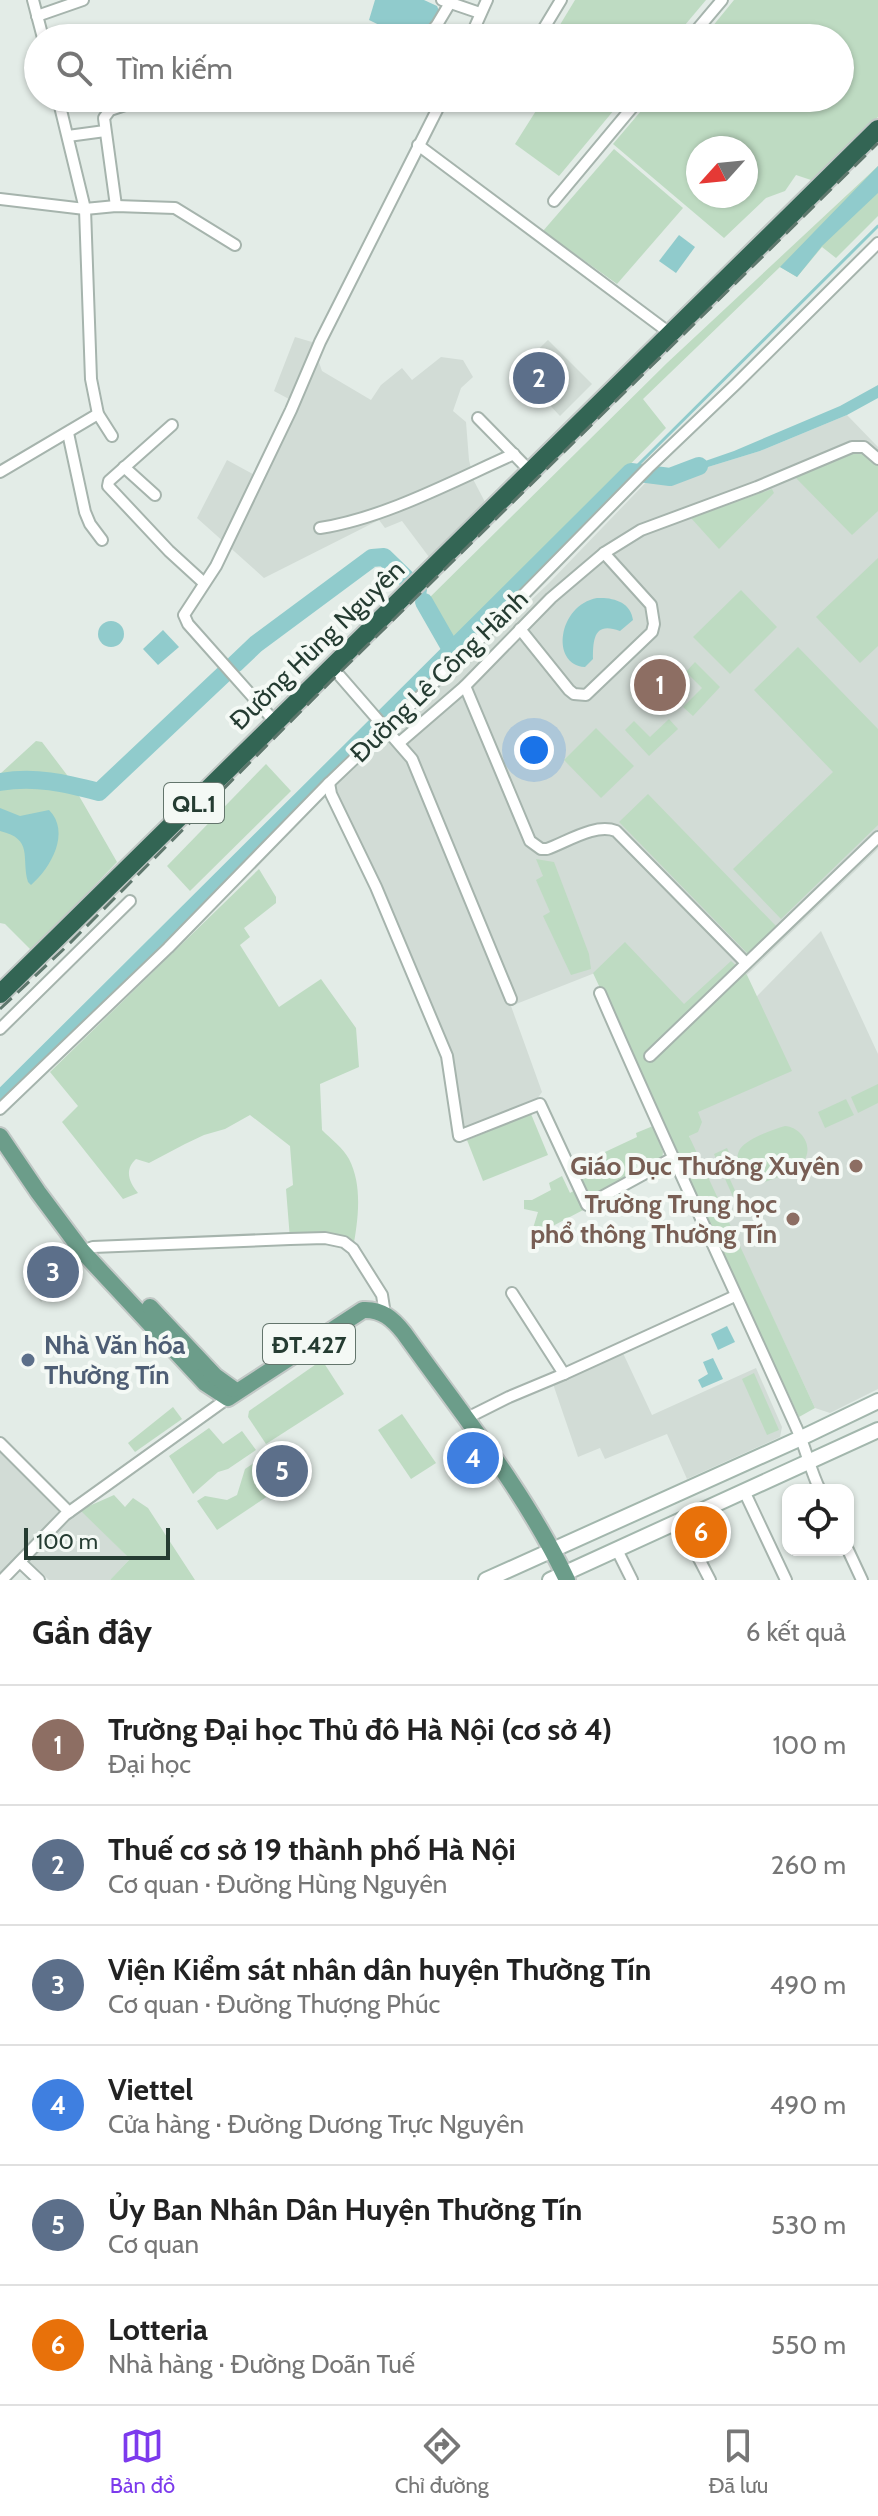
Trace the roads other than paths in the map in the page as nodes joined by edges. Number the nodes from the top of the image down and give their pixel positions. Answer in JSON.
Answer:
{"nodes":[{"id":1,"x":33,"y":0,"type":"edge"},
{"id":2,"x":83,"y":0,"type":"edge"},
{"id":3,"x":487,"y":0,"type":"edge"},
{"id":4,"x":561,"y":0,"type":"edge"},
{"id":5,"x":722,"y":0,"type":"edge"},
{"id":6,"x":446,"y":1,"type":"edge"},
{"id":7,"x":480,"y":13,"type":"junction"},
{"id":8,"x":37,"y":16,"type":"junction"},
{"id":9,"x":39,"y":24,"type":"edge"},
{"id":10,"x":436,"y":24,"type":"edge"},
{"id":11,"x":476,"y":24,"type":"edge"},
{"id":12,"x":546,"y":24,"type":"edge"},
{"id":13,"x":702,"y":24,"type":"edge"},
{"id":14,"x":62,"y":112,"type":"edge"},
{"id":15,"x":108,"y":112,"type":"edge"},
{"id":16,"x":436,"y":112,"type":"edge"},
{"id":17,"x":628,"y":112,"type":"edge"},
{"id":18,"x":878,"y":129,"type":"edge"},
{"id":19,"x":105,"y":131,"type":"junction"},
{"id":20,"x":68,"y":136,"type":"junction"},
{"id":21,"x":418,"y":145,"type":"junction"},
{"id":22,"x":0,"y":199,"type":"edge"},
{"id":23,"x":554,"y":201,"type":"dead end"},
{"id":24,"x":116,"y":206,"type":"junction"},
{"id":25,"x":85,"y":209,"type":"junction"},
{"id":26,"x":878,"y":243,"type":"edge"},
{"id":27,"x":235,"y":245,"type":"dead end"},
{"id":28,"x":671,"y":334,"type":"junction"},
{"id":29,"x":98,"y":414,"type":"junction"},
{"id":30,"x":478,"y":418,"type":"dead end"},
{"id":31,"x":172,"y":425,"type":"dead end"},
{"id":32,"x":68,"y":433,"type":"junction"},
{"id":33,"x":112,"y":436,"type":"dead end"},
{"id":34,"x":514,"y":454,"type":"junction"},
{"id":35,"x":878,"y":459,"type":"edge"},
{"id":36,"x":124,"y":467,"type":"junction"},
{"id":37,"x":0,"y":472,"type":"edge"},
{"id":38,"x":531,"y":472,"type":"junction"},
{"id":39,"x":155,"y":495,"type":"dead end"},
{"id":40,"x":320,"y":528,"type":"dead end"},
{"id":41,"x":102,"y":540,"type":"dead end"},
{"id":42,"x":604,"y":553,"type":"junction"},
{"id":43,"x":204,"y":583,"type":"junction"},
{"id":44,"x":536,"y":583,"type":"junction"},
{"id":45,"x":551,"y":598,"type":"junction"},
{"id":46,"x":520,"y":629,"type":"junction"},
{"id":47,"x":332,"y":667,"type":"junction"},
{"id":48,"x":465,"y":686,"type":"junction"},
{"id":49,"x":276,"y":723,"type":"junction"},
{"id":50,"x":383,"y":727,"type":"junction"},
{"id":51,"x":399,"y":743,"type":"junction"},
{"id":52,"x":329,"y":783,"type":"junction"},
{"id":53,"x":878,"y":837,"type":"edge"},
{"id":54,"x":130,"y":901,"type":"dead end"},
{"id":55,"x":746,"y":963,"type":"junction"},
{"id":56,"x":600,"y":993,"type":"dead end"},
{"id":57,"x":0,"y":994,"type":"edge"},
{"id":58,"x":511,"y":999,"type":"dead end"},
{"id":59,"x":0,"y":1029,"type":"edge"},
{"id":60,"x":650,"y":1056,"type":"dead end"},
{"id":61,"x":0,"y":1109,"type":"edge"},
{"id":62,"x":0,"y":1121,"type":"edge"},
{"id":63,"x":0,"y":1136,"type":"edge"},
{"id":64,"x":673,"y":1158,"type":"junction"},
{"id":65,"x":22,"y":1161,"type":"junction"},
{"id":66,"x":88,"y":1249,"type":"junction"},
{"id":67,"x":512,"y":1293,"type":"dead end"},
{"id":68,"x":735,"y":1296,"type":"junction"},
{"id":69,"x":385,"y":1314,"type":"junction"},
{"id":70,"x":564,"y":1374,"type":"junction"},
{"id":71,"x":232,"y":1395,"type":"junction"},
{"id":72,"x":878,"y":1401,"type":"edge"},
{"id":73,"x":465,"y":1419,"type":"junction"},
{"id":74,"x":878,"y":1430,"type":"edge"},
{"id":75,"x":801,"y":1438,"type":"junction"},
{"id":76,"x":0,"y":1443,"type":"edge"},
{"id":77,"x":808,"y":1464,"type":"junction"},
{"id":78,"x":817,"y":1484,"type":"edge"},
{"id":79,"x":745,"y":1493,"type":"junction"},
{"id":80,"x":69,"y":1512,"type":"junction"},
{"id":81,"x":680,"y":1522,"type":"junction"},
{"id":82,"x":552,"y":1550,"type":"junction"},
{"id":83,"x":617,"y":1550,"type":"junction"},
{"id":84,"x":851,"y":1556,"type":"edge"},
{"id":85,"x":20,"y":1562,"type":"junction"},
{"id":86,"x":567,"y":1577,"type":"edge"},
{"id":87,"x":2,"y":1580,"type":"edge"},
{"id":88,"x":39,"y":1580,"type":"edge"},
{"id":89,"x":486,"y":1580,"type":"edge"},
{"id":90,"x":632,"y":1580,"type":"edge"},
{"id":91,"x":710,"y":1580,"type":"edge"},
{"id":92,"x":786,"y":1580,"type":"edge"},
{"id":93,"x":862,"y":1580,"type":"edge"}],
"edges":[{"from":1,"to":8,"type":"street"},
{"from":2,"to":8,"type":"street"},
{"from":3,"to":7,"type":"street"},
{"from":4,"to":12,"type":"street"},
{"from":5,"to":13,"type":"street"},
{"from":6,"to":7,"type":"street"},
{"from":6,"to":10,"type":"street"},
{"from":7,"to":11,"type":"street"},
{"from":8,"to":9,"type":"street"},
{"from":14,"to":20,"type":"street"},
{"from":15,"to":19,"type":"street"},
{"from":16,"to":21,"type":"street"},
{"from":17,"to":23,"type":"street"},
{"from":18,"to":28,"type":"highway","number":"QL.1"},
{"from":19,"to":20,"type":"street"},
{"from":19,"to":24,"type":"street"},
{"from":20,"to":25,"type":"street"},
{"from":21,"to":28,"type":"street"},
{"from":21,"to":43,"type":"street"},
{"from":22,"to":25,"type":"street"},
{"from":24,"to":25,"type":"street"},
{"from":24,"to":27,"type":"street"},
{"from":25,"to":29,"type":"street"},
{"from":26,"to":44,"type":"street","name":"Đường Lê Công Hành"},
{"from":28,"to":38,"type":"highway","name":"Đường Hùng Nguyên","number":"QL.1"},
{"from":29,"to":32,"type":"street"},
{"from":29,"to":33,"type":"street"},
{"from":30,"to":34,"type":"street"},
{"from":31,"to":36,"type":"street"},
{"from":32,"to":37,"type":"street"},
{"from":32,"to":41,"type":"street"},
{"from":34,"to":38,"type":"street"},
{"from":34,"to":40,"type":"street"},
{"from":35,"to":42,"type":"street"},
{"from":36,"to":39,"type":"street"},
{"from":36,"to":43,"type":"street"},
{"from":38,"to":47,"type":"highway","name":"Đường Hùng Nguyên","number":"QL.1"},
{"from":42,"to":45,"type":"street"},
{"from":42,"to":46,"type":"street"},
{"from":43,"to":49,"type":"street"},
{"from":44,"to":45,"type":"street"},
{"from":44,"to":50,"type":"street","name":"Đường Lê Công Hành"},
{"from":45,"to":46,"type":"street"},
{"from":46,"to":48,"type":"street"},
{"from":47,"to":49,"type":"highway","name":"Đường Hùng Nguyên","number":"QL.1"},
{"from":47,"to":50,"type":"street"},
{"from":48,"to":51,"type":"street"},
{"from":48,"to":55,"type":"street"},
{"from":49,"to":57,"type":"highway","name":"Đường Hùng Nguyên","number":"QL.1"},
{"from":50,"to":51,"type":"street"},
{"from":50,"to":52,"type":"street","name":"Đường Lê Công Hành"},
{"from":51,"to":58,"type":"street"},
{"from":52,"to":61,"type":"street","name":"Đường Lê Công Hành"},
{"from":52,"to":64,"type":"street"},
{"from":53,"to":55,"type":"street"},
{"from":54,"to":59,"type":"street"},
{"from":55,"to":60,"type":"street"},
{"from":56,"to":64,"type":"street"},
{"from":62,"to":65,"type":"main road","number":"ĐT.427"},
{"from":63,"to":65,"type":"main road","number":"ĐT.427"},
{"from":64,"to":68,"type":"street"},
{"from":65,"to":66,"type":"main road","number":"ĐT.427"},
{"from":66,"to":69,"type":"street"},
{"from":66,"to":71,"type":"main road","number":"ĐT.427"},
{"from":67,"to":70,"type":"street"},
{"from":68,"to":70,"type":"street"},
{"from":68,"to":75,"type":"street"},
{"from":69,"to":71,"type":"main road","number":"ĐT.427"},
{"from":69,"to":73,"type":"main road","number":"ĐT.427"},
{"from":70,"to":73,"type":"street"},
{"from":71,"to":80,"type":"street"},
{"from":72,"to":75,"type":"street"},
{"from":73,"to":82,"type":"main road","number":"ĐT.427"},
{"from":74,"to":77,"type":"street"},
{"from":75,"to":77,"type":"street"},
{"from":75,"to":82,"type":"street"},
{"from":76,"to":80,"type":"street"},
{"from":77,"to":78,"type":"street"},
{"from":77,"to":79,"type":"street"},
{"from":79,"to":81,"type":"street"},
{"from":79,"to":92,"type":"street"},
{"from":80,"to":85,"type":"street"},
{"from":81,"to":83,"type":"street"},
{"from":81,"to":91,"type":"street"},
{"from":82,"to":86,"type":"main road","number":"ĐT.427"},
{"from":82,"to":89,"type":"street"},
{"from":83,"to":86,"type":"street"},
{"from":83,"to":90,"type":"street"},
{"from":84,"to":93,"type":"street"},
{"from":85,"to":87,"type":"street"},
{"from":85,"to":88,"type":"street"}]}
